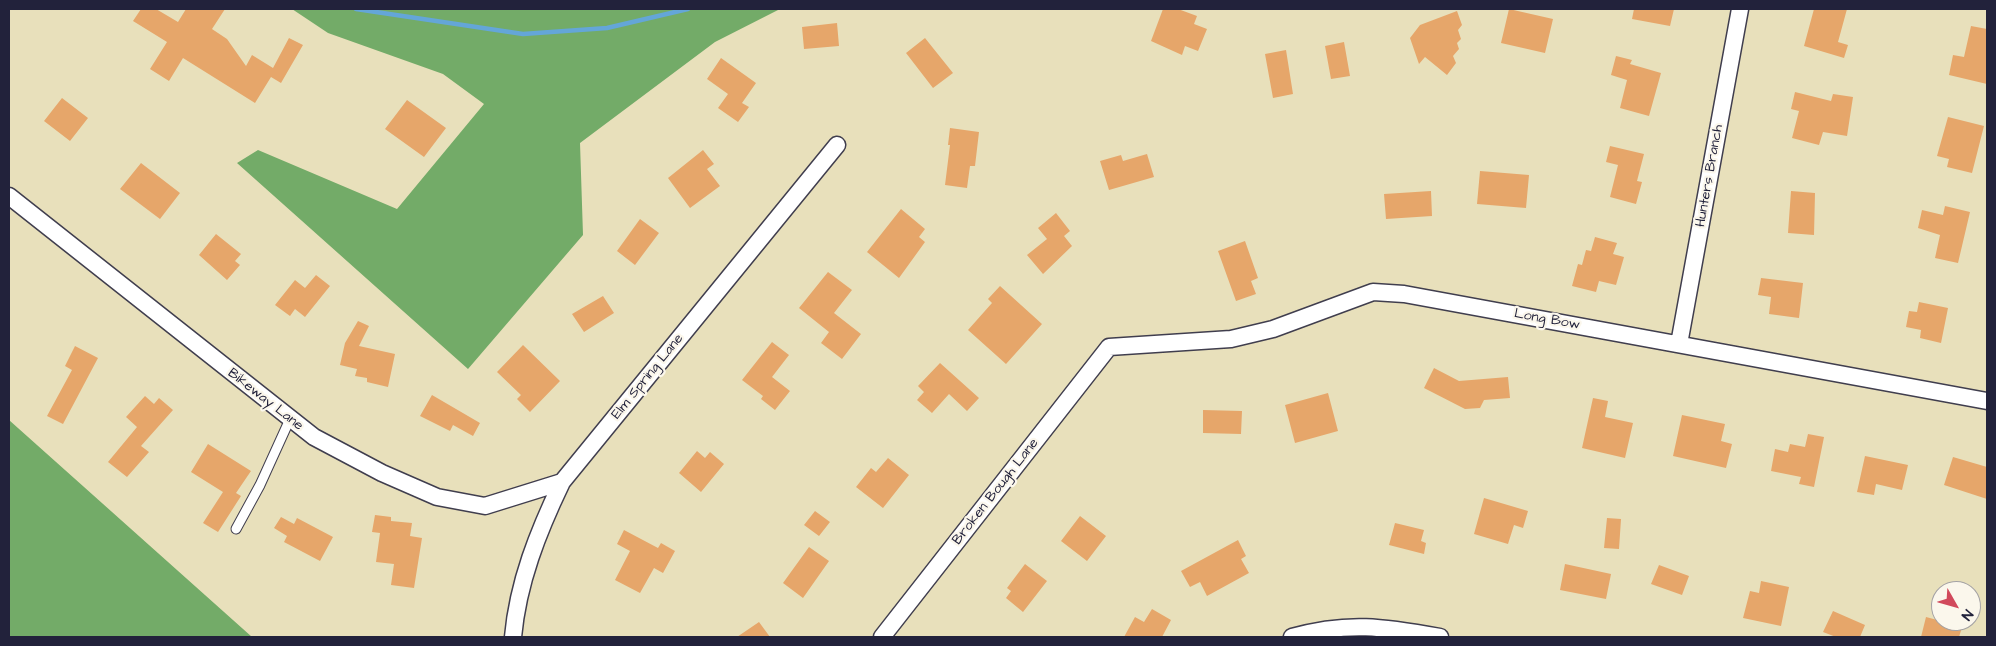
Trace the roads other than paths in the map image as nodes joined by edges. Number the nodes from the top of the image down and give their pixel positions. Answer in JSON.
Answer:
{"nodes":[{"id":1,"x":1740,"y":9,"type":"edge"},
{"id":2,"x":838,"y":145,"type":"dead end"},
{"id":3,"x":9,"y":196,"type":"edge"},
{"id":4,"x":1679,"y":344,"type":"junction"},
{"id":5,"x":1110,"y":347,"type":"joint"},
{"id":6,"x":1987,"y":400,"type":"edge"},
{"id":7,"x":290,"y":419,"type":"junction"},
{"id":8,"x":562,"y":482,"type":"junction"},
{"id":9,"x":236,"y":529,"type":"dead end"},
{"id":10,"x":513,"y":637,"type":"edge"},
{"id":11,"x":882,"y":637,"type":"edge"},
{"id":12,"x":1292,"y":637,"type":"edge"},
{"id":13,"x":1440,"y":637,"type":"edge"}],
"edges":[{"from":1,"to":4,"type":"street","name":"Hunters Branch"},
{"from":2,"to":8,"type":"street","name":"Elm Spring Lane"},
{"from":3,"to":7,"type":"street","name":"Bikeway Lane"},
{"from":4,"to":5,"type":"street","name":"Long Bow"},
{"from":4,"to":6,"type":"street","name":"Long Bow"},
{"from":5,"to":11,"type":"street","name":"Broken Bough Lane"},
{"from":7,"to":8,"type":"street","name":"Bikeway Lane"},
{"from":7,"to":9,"type":"lane"},
{"from":8,"to":10,"type":"street","name":"Elm Spring Lane"},
{"from":12,"to":13,"type":"street"}]}
